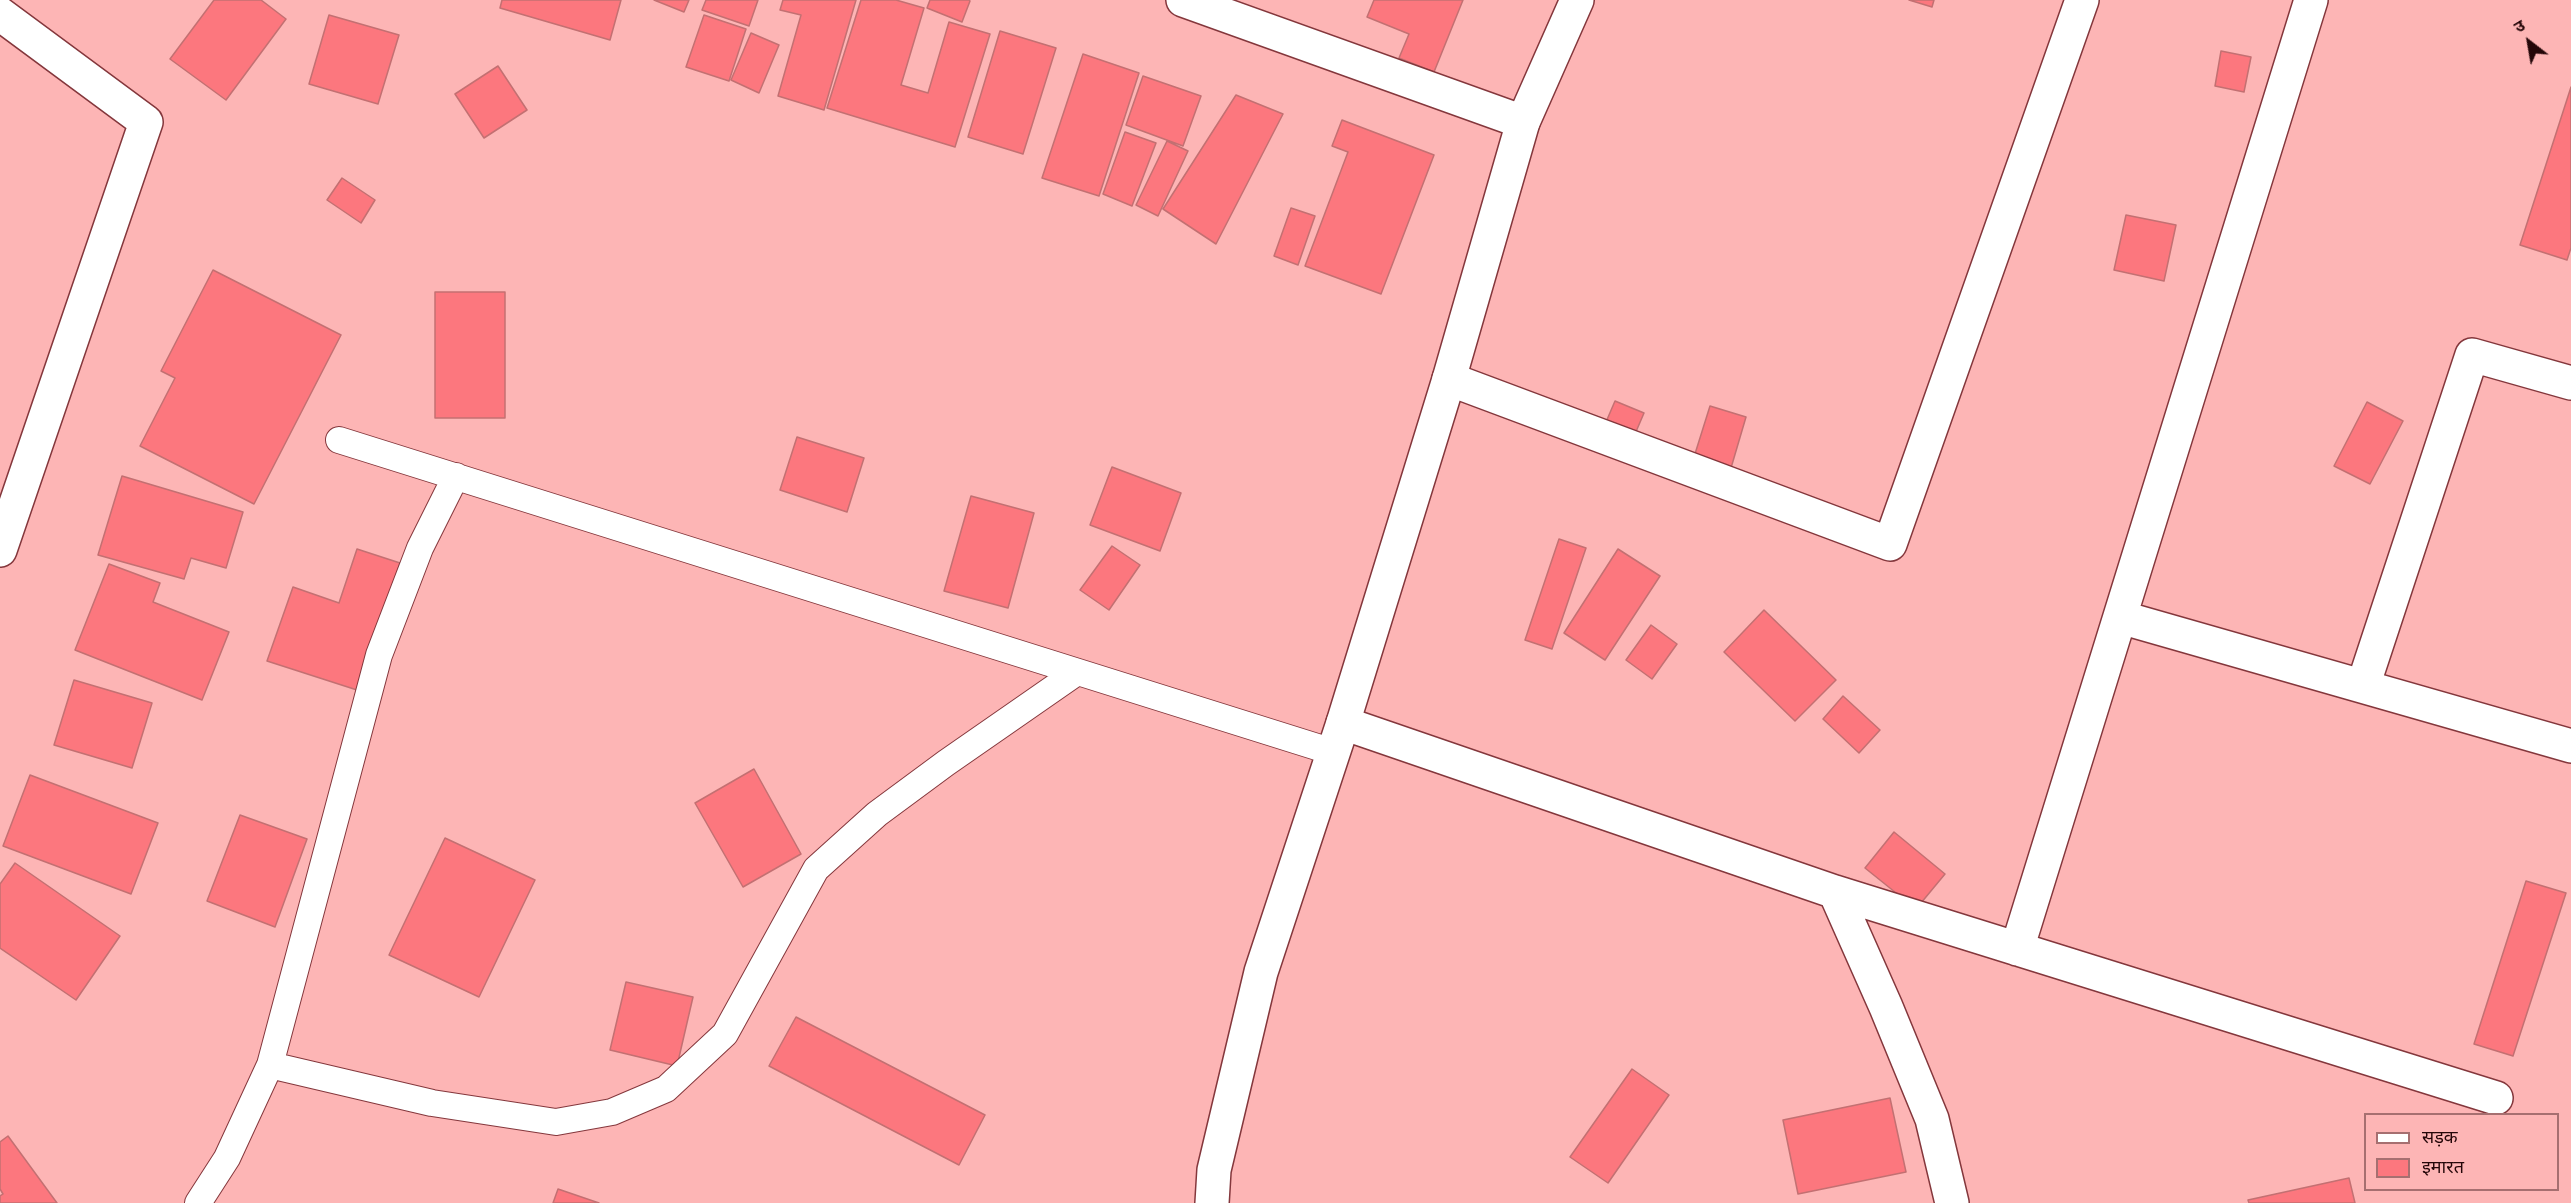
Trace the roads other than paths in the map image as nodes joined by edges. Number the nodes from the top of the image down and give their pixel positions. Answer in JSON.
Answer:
{"nodes":[{"id":1,"x":1183,"y":0,"type":"edge"},
{"id":2,"x":1577,"y":0,"type":"edge"},
{"id":3,"x":2082,"y":0,"type":"edge"},
{"id":4,"x":2311,"y":0,"type":"edge"},
{"id":5,"x":0,"y":14,"type":"edge"},
{"id":6,"x":1523,"y":122,"type":"junction"},
{"id":7,"x":1449,"y":379,"type":"junction"},
{"id":8,"x":2571,"y":383,"type":"edge"},
{"id":9,"x":339,"y":440,"type":"dead end"},
{"id":10,"x":456,"y":476,"type":"junction"},
{"id":11,"x":0,"y":550,"type":"edge"},
{"id":12,"x":2120,"y":617,"type":"junction"},
{"id":13,"x":1077,"y":672,"type":"junction"},
{"id":14,"x":2363,"y":686,"type":"junction"},
{"id":15,"x":1338,"y":738,"type":"junction"},
{"id":16,"x":2571,"y":746,"type":"edge"},
{"id":17,"x":1835,"y":892,"type":"junction"},
{"id":18,"x":2018,"y":949,"type":"junction"},
{"id":19,"x":270,"y":1065,"type":"junction"},
{"id":20,"x":2496,"y":1098,"type":"dead end"},
{"id":21,"x":198,"y":1203,"type":"edge"},
{"id":22,"x":1212,"y":1203,"type":"edge"},
{"id":23,"x":1952,"y":1203,"type":"edge"}],
"edges":[{"from":1,"to":6,"type":"street"},
{"from":2,"to":6,"type":"street"},
{"from":3,"to":7,"type":"street"},
{"from":4,"to":12,"type":"street"},
{"from":5,"to":11,"type":"street"},
{"from":6,"to":7,"type":"street"},
{"from":7,"to":15,"type":"street"},
{"from":8,"to":14,"type":"street"},
{"from":9,"to":10,"type":"lane"},
{"from":10,"to":13,"type":"lane"},
{"from":10,"to":19,"type":"lane"},
{"from":12,"to":14,"type":"street"},
{"from":12,"to":18,"type":"street"},
{"from":13,"to":15,"type":"lane"},
{"from":13,"to":19,"type":"lane"},
{"from":14,"to":16,"type":"street"},
{"from":15,"to":17,"type":"street"},
{"from":15,"to":22,"type":"street"},
{"from":17,"to":18,"type":"street"},
{"from":17,"to":23,"type":"street"},
{"from":18,"to":20,"type":"street"},
{"from":19,"to":21,"type":"lane"}]}
